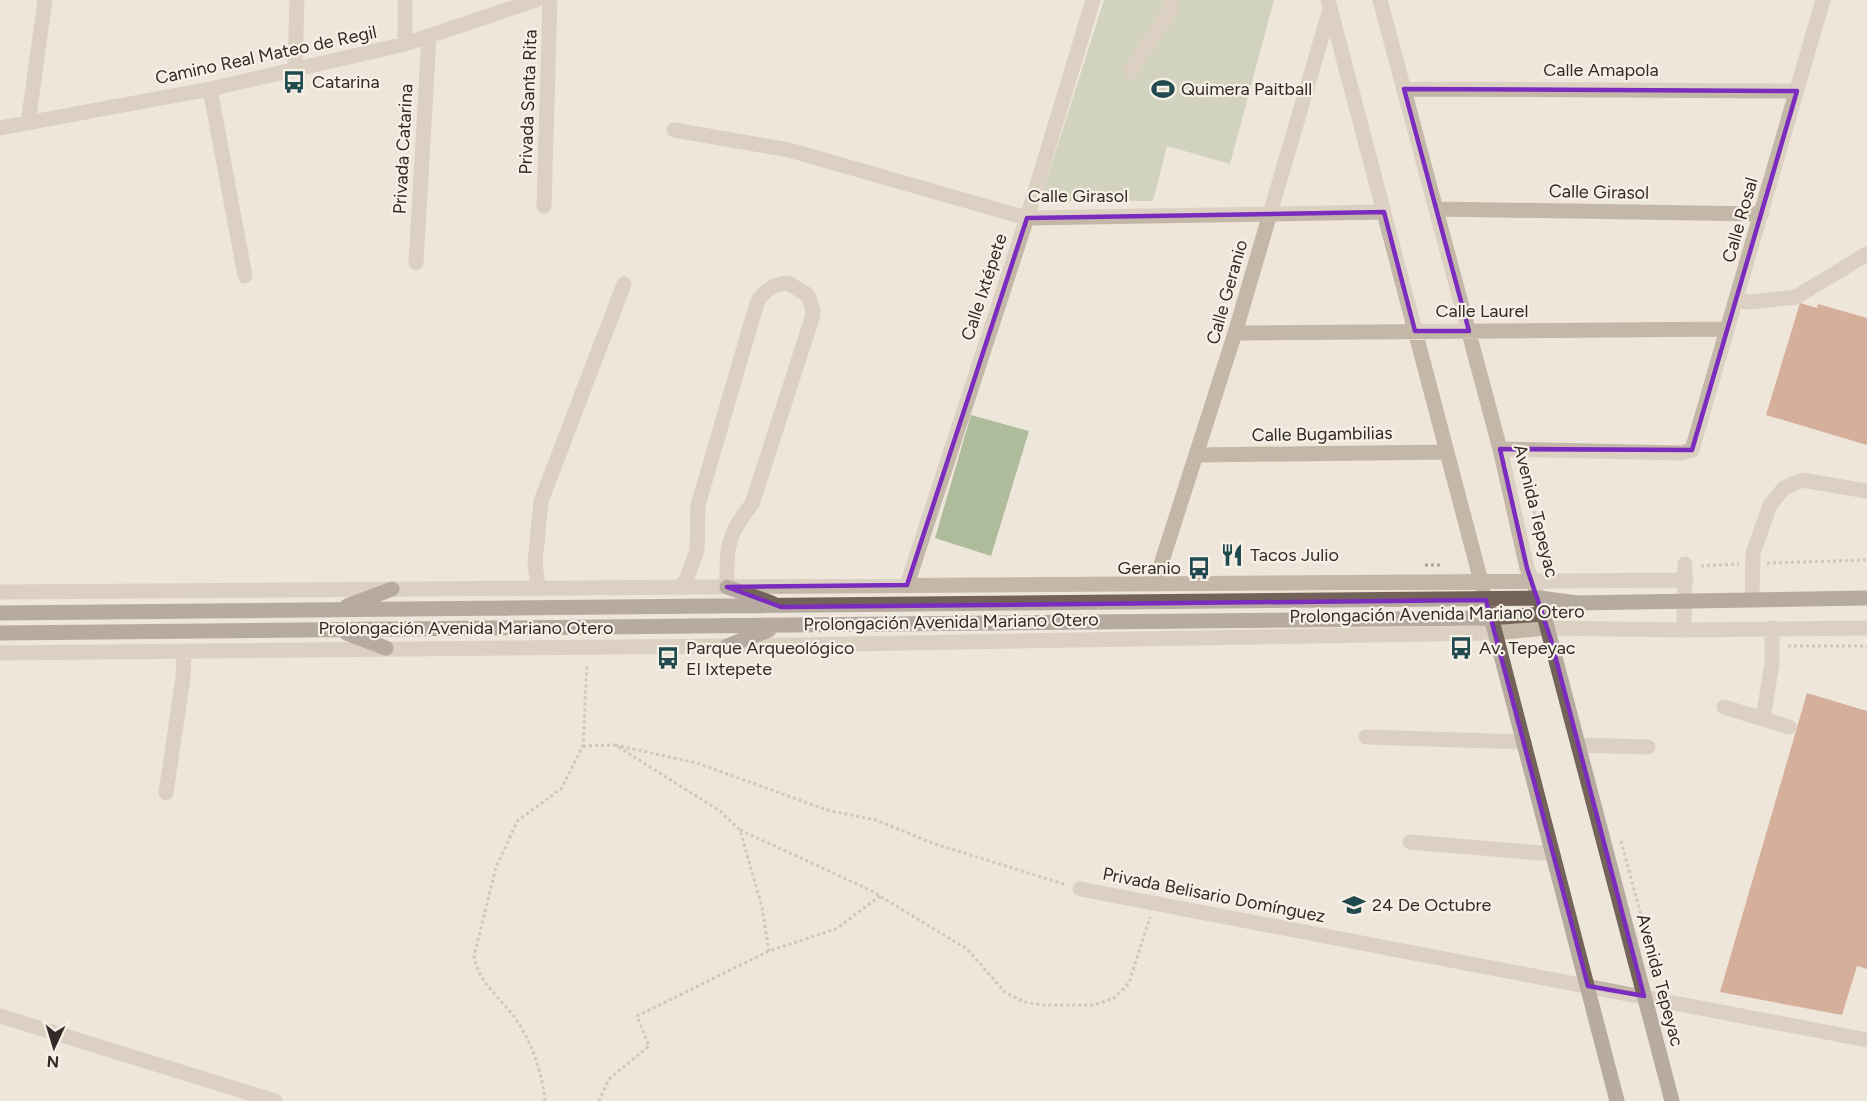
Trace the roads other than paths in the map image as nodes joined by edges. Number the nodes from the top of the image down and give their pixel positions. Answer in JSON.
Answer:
{"nodes":[{"id":1,"x":45,"y":0,"type":"edge"},
{"id":2,"x":297,"y":0,"type":"edge"},
{"id":3,"x":405,"y":0,"type":"edge"},
{"id":4,"x":536,"y":0,"type":"edge"},
{"id":5,"x":550,"y":0,"type":"edge"},
{"id":6,"x":1093,"y":0,"type":"edge"},
{"id":7,"x":1171,"y":0,"type":"edge"},
{"id":8,"x":1380,"y":0,"type":"edge"},
{"id":9,"x":1823,"y":0,"type":"edge"},
{"id":10,"x":1329,"y":5,"type":"edge"},
{"id":11,"x":429,"y":37,"type":"junction"},
{"id":12,"x":405,"y":44,"type":"junction"},
{"id":13,"x":295,"y":70,"type":"junction"},
{"id":14,"x":1130,"y":72,"type":"dead end"},
{"id":15,"x":210,"y":89,"type":"junction"},
{"id":16,"x":1404,"y":89,"type":"junction"},
{"id":17,"x":1797,"y":91,"type":"junction"},
{"id":18,"x":28,"y":123,"type":"junction"},
{"id":19,"x":0,"y":128,"type":"edge"},
{"id":20,"x":674,"y":130,"type":"dead end"},
{"id":21,"x":544,"y":206,"type":"dead end"},
{"id":22,"x":1436,"y":209,"type":"junction"},
{"id":23,"x":1384,"y":212,"type":"junction"},
{"id":24,"x":1270,"y":214,"type":"junction"},
{"id":25,"x":1762,"y":214,"type":"junction"},
{"id":26,"x":1027,"y":218,"type":"junction"},
{"id":27,"x":1867,"y":254,"type":"edge"},
{"id":28,"x":416,"y":263,"type":"dead end"},
{"id":29,"x":245,"y":276,"type":"dead end"},
{"id":30,"x":624,"y":284,"type":"dead end"},
{"id":31,"x":1737,"y":300,"type":"junction"},
{"id":32,"x":1728,"y":329,"type":"junction"},
{"id":33,"x":1415,"y":331,"type":"junction"},
{"id":34,"x":1469,"y":331,"type":"junction"},
{"id":35,"x":1235,"y":333,"type":"junction"},
{"id":36,"x":1500,"y":449,"type":"junction"},
{"id":37,"x":1447,"y":452,"type":"junction"},
{"id":38,"x":1198,"y":455,"type":"junction"},
{"id":39,"x":1867,"y":491,"type":"edge"},
{"id":40,"x":1685,"y":564,"type":"road end"},
{"id":41,"x":1481,"y":580,"type":"junction"},
{"id":42,"x":1686,"y":580,"type":"junction"},
{"id":43,"x":1532,"y":582,"type":"junction"},
{"id":44,"x":1155,"y":583,"type":"junction"},
{"id":45,"x":907,"y":585,"type":"junction"},
{"id":46,"x":680,"y":587,"type":"junction"},
{"id":47,"x":727,"y":587,"type":"junction"},
{"id":48,"x":538,"y":588,"type":"junction"},
{"id":49,"x":392,"y":589,"type":"junction"},
{"id":50,"x":0,"y":592,"type":"edge"},
{"id":51,"x":1539,"y":598,"type":"junction"},
{"id":52,"x":1867,"y":598,"type":"edge"},
{"id":53,"x":1486,"y":600,"type":"junction"},
{"id":54,"x":1752,"y":600,"type":"junction"},
{"id":55,"x":1686,"y":601,"type":"junction"},
{"id":56,"x":1577,"y":603,"type":"junction"},
{"id":57,"x":781,"y":607,"type":"junction"},
{"id":58,"x":336,"y":610,"type":"junction"},
{"id":59,"x":0,"y":613,"type":"edge"},
{"id":60,"x":1545,"y":621,"type":"junction"},
{"id":61,"x":1492,"y":625,"type":"junction"},
{"id":62,"x":781,"y":626,"type":"junction"},
{"id":63,"x":1772,"y":628,"type":"junction"},
{"id":64,"x":1867,"y":628,"type":"edge"},
{"id":65,"x":334,"y":629,"type":"junction"},
{"id":66,"x":1684,"y":630,"type":"junction"},
{"id":67,"x":0,"y":633,"type":"edge"},
{"id":68,"x":727,"y":646,"type":"junction"},
{"id":69,"x":386,"y":648,"type":"junction"},
{"id":70,"x":184,"y":651,"type":"junction"},
{"id":71,"x":0,"y":653,"type":"edge"},
{"id":72,"x":1724,"y":707,"type":"dead end"},
{"id":73,"x":1763,"y":718,"type":"junction"},
{"id":74,"x":1789,"y":727,"type":"dead end"},
{"id":75,"x":1366,"y":737,"type":"dead end"},
{"id":76,"x":1524,"y":742,"type":"junction"},
{"id":77,"x":1578,"y":745,"type":"junction"},
{"id":78,"x":1648,"y":747,"type":"dead end"},
{"id":79,"x":166,"y":793,"type":"dead end"},
{"id":80,"x":1410,"y":842,"type":"dead end"},
{"id":81,"x":1553,"y":854,"type":"junction"},
{"id":82,"x":1080,"y":889,"type":"road end"},
{"id":83,"x":1588,"y":986,"type":"junction"},
{"id":84,"x":1644,"y":996,"type":"junction"},
{"id":85,"x":0,"y":1016,"type":"edge"},
{"id":86,"x":1867,"y":1040,"type":"edge"},
{"id":87,"x":275,"y":1101,"type":"edge"},
{"id":88,"x":1617,"y":1101,"type":"edge"},
{"id":89,"x":1672,"y":1101,"type":"edge"}],
"edges":[{"from":1,"to":18,"type":"street"},
{"from":2,"to":13,"type":"street"},
{"from":3,"to":12,"type":"street"},
{"from":4,"to":11,"type":"street","name":"Camino Real Mateo de Regil"},
{"from":5,"to":21,"type":"street","name":"Privada Santa Rita"},
{"from":6,"to":26,"type":"street","name":"Calle Ixtépete"},
{"from":7,"to":14,"type":"street"},
{"from":8,"to":16,"type":"street","name":"Avenida Tepeyac"},
{"from":9,"to":17,"type":"street","name":"Calle Rosal"},
{"from":10,"to":23,"type":"street"},
{"from":10,"to":24,"type":"street","name":"Calle Geranio"},
{"from":11,"to":12,"type":"street","name":"Camino Real Mateo de Regil"},
{"from":11,"to":28,"type":"street","name":"Privada Catarina"},
{"from":12,"to":13,"type":"street","name":"Camino Real Mateo de Regil"},
{"from":13,"to":15,"type":"street","name":"Camino Real Mateo de Regil"},
{"from":15,"to":18,"type":"street","name":"Camino Real Mateo de Regil"},
{"from":15,"to":29,"type":"street"},
{"from":16,"to":17,"type":"street","name":"Calle Amapola"},
{"from":16,"to":22,"type":"street","name":"Avenida Tepeyac"},
{"from":17,"to":25,"type":"street","name":"Calle Rosal"},
{"from":18,"to":19,"type":"street","name":"Camino Real Mateo de Regil"},
{"from":20,"to":26,"type":"street","name":"Calle Girasol"},
{"from":22,"to":25,"type":"street","name":"Calle Girasol"},
{"from":22,"to":34,"type":"street","name":"Avenida Tepeyac"},
{"from":23,"to":24,"type":"street","name":"Calle Girasol"},
{"from":23,"to":33,"type":"street"},
{"from":24,"to":26,"type":"street","name":"Calle Girasol"},
{"from":24,"to":35,"type":"street","name":"Calle Geranio"},
{"from":25,"to":31,"type":"street","name":"Calle Rosal"},
{"from":26,"to":45,"type":"street","name":"Calle Ixtépete"},
{"from":27,"to":31,"type":"street"},
{"from":30,"to":48,"type":"street"},
{"from":31,"to":32,"type":"street","name":"Calle Rosal"},
{"from":32,"to":34,"type":"street","name":"Calle Laurel"},
{"from":32,"to":36,"type":"street","name":"Calle Rosal"},
{"from":33,"to":34,"type":"street","name":"Calle Laurel"},
{"from":33,"to":35,"type":"street","name":"Calle Laurel"},
{"from":33,"to":37,"type":"street"},
{"from":34,"to":36,"type":"street","name":"Avenida Tepeyac"},
{"from":35,"to":38,"type":"street","name":"Calle Geranio"},
{"from":36,"to":43,"type":"street","name":"Avenida Tepeyac"},
{"from":37,"to":38,"type":"street","name":"Calle Bugambilias"},
{"from":37,"to":41,"type":"street"},
{"from":38,"to":44,"type":"street","name":"Calle Geranio"},
{"from":39,"to":54,"type":"street"},
{"from":40,"to":42,"type":"street"},
{"from":41,"to":43,"type":"street","name":"Prolongación Avenida Mariano Otero"},
{"from":41,"to":44,"type":"street","name":"Prolongación Avenida Mariano Otero"},
{"from":41,"to":53,"type":"street"},
{"from":42,"to":43,"type":"street","name":"Prolongación Avenida Mariano Otero"},
{"from":42,"to":55,"type":"street"},
{"from":43,"to":51,"type":"street","name":"Avenida Tepeyac"},
{"from":44,"to":45,"type":"street","name":"Prolongación Avenida Mariano Otero"},
{"from":45,"to":47,"type":"street","name":"Prolongación Avenida Mariano Otero"},
{"from":46,"to":47,"type":"street","name":"Prolongación Avenida Mariano Otero"},
{"from":46,"to":47,"type":"street"},
{"from":46,"to":48,"type":"street","name":"Prolongación Avenida Mariano Otero"},
{"from":47,"to":57,"type":"main road"},
{"from":48,"to":49,"type":"street","name":"Prolongación Avenida Mariano Otero"},
{"from":49,"to":50,"type":"street","name":"Prolongación Avenida Mariano Otero"},
{"from":49,"to":58,"type":"main road"},
{"from":51,"to":53,"type":"main road","name":"Prolongación Avenida Mariano Otero"},
{"from":51,"to":56,"type":"main road","name":"Prolongación Avenida Mariano Otero"},
{"from":51,"to":60,"type":"main road","name":"Avenida Tepeyac"},
{"from":52,"to":54,"type":"main road","name":"Prolongación Avenida Mariano Otero"},
{"from":53,"to":57,"type":"main road","name":"Prolongación Avenida Mariano Otero"},
{"from":53,"to":61,"type":"main road"},
{"from":54,"to":55,"type":"main road","name":"Prolongación Avenida Mariano Otero"},
{"from":55,"to":56,"type":"main road","name":"Prolongación Avenida Mariano Otero"},
{"from":55,"to":66,"type":"street"},
{"from":56,"to":60,"type":"main road","name":"Prolongación Avenida Mariano Otero"},
{"from":57,"to":58,"type":"main road","name":"Prolongación Avenida Mariano Otero"},
{"from":58,"to":59,"type":"main road","name":"Prolongación Avenida Mariano Otero"},
{"from":60,"to":61,"type":"main road","name":"Prolongación Avenida Mariano Otero"},
{"from":60,"to":66,"type":"street","name":"Prolongación Avenida Mariano Otero"},
{"from":60,"to":77,"type":"main road","name":"Avenida Tepeyac"},
{"from":61,"to":62,"type":"main road","name":"Prolongación Avenida Mariano Otero"},
{"from":61,"to":68,"type":"street","name":"Prolongación Avenida Mariano Otero"},
{"from":61,"to":76,"type":"main road"},
{"from":62,"to":65,"type":"main road","name":"Prolongación Avenida Mariano Otero"},
{"from":62,"to":68,"type":"main road"},
{"from":63,"to":64,"type":"street","name":"Prolongación Avenida Mariano Otero"},
{"from":63,"to":66,"type":"street","name":"Prolongación Avenida Mariano Otero"},
{"from":63,"to":73,"type":"street"},
{"from":65,"to":67,"type":"main road","name":"Prolongación Avenida Mariano Otero"},
{"from":65,"to":69,"type":"main road"},
{"from":68,"to":69,"type":"street","name":"Prolongación Avenida Mariano Otero"},
{"from":69,"to":70,"type":"street","name":"Prolongación Avenida Mariano Otero"},
{"from":70,"to":71,"type":"street","name":"Prolongación Avenida Mariano Otero"},
{"from":70,"to":79,"type":"street"},
{"from":72,"to":73,"type":"street"},
{"from":73,"to":74,"type":"street"},
{"from":75,"to":76,"type":"street"},
{"from":76,"to":81,"type":"main road"},
{"from":77,"to":78,"type":"street"},
{"from":77,"to":84,"type":"main road","name":"Avenida Tepeyac"},
{"from":80,"to":81,"type":"street"},
{"from":81,"to":83,"type":"main road"},
{"from":82,"to":83,"type":"street","name":"Privada Belisario Domínguez"},
{"from":83,"to":84,"type":"street","name":"Privada Belisario Domínguez"},
{"from":83,"to":88,"type":"main road"},
{"from":84,"to":86,"type":"street","name":"Privada Belisario Domínguez"},
{"from":84,"to":89,"type":"main road","name":"Avenida Tepeyac"},
{"from":85,"to":87,"type":"street"}]}
